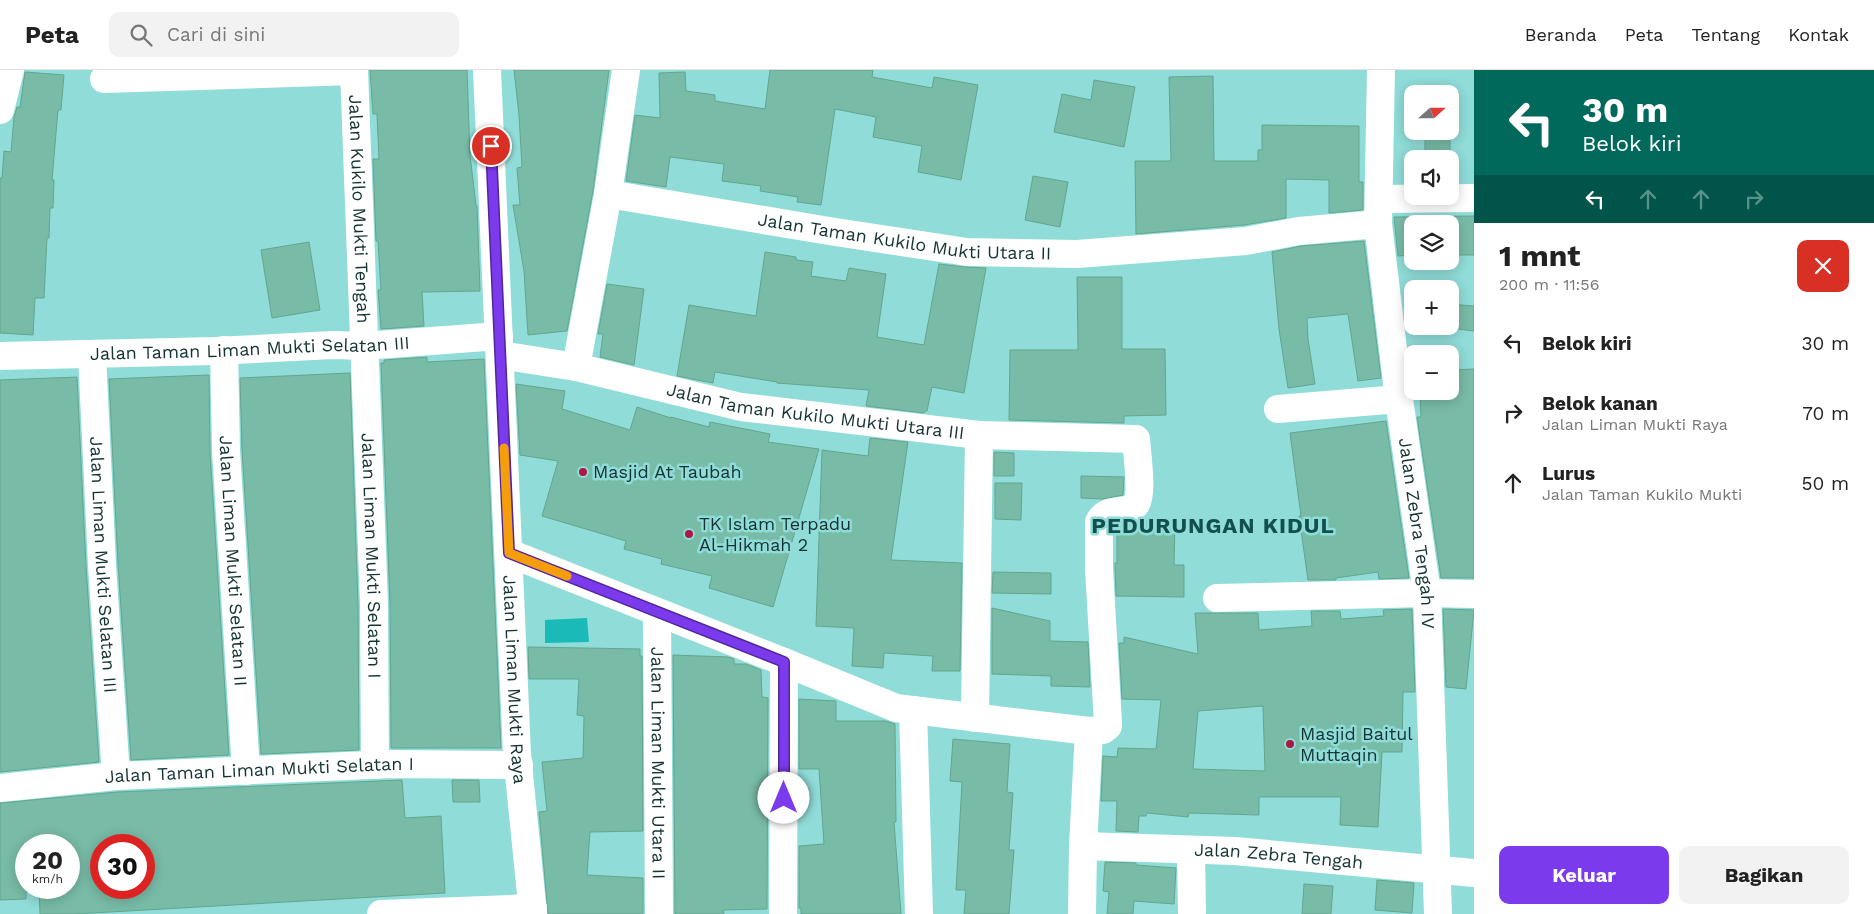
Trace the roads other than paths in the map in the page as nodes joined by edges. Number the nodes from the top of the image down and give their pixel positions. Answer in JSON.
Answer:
{"nodes":[{"id":1,"x":10,"y":70,"type":"edge"},
{"id":2,"x":487,"y":70,"type":"edge"},
{"id":3,"x":626,"y":70,"type":"edge"},
{"id":4,"x":1381,"y":70,"type":"edge"},
{"id":5,"x":354,"y":71,"type":"edge"},
{"id":6,"x":104,"y":79,"type":"dead end"},
{"id":7,"x":0,"y":110,"type":"edge"},
{"id":8,"x":608,"y":194,"type":"junction"},
{"id":9,"x":1474,"y":198,"type":"edge"},
{"id":10,"x":1378,"y":211,"type":"junction"},
{"id":11,"x":499,"y":345,"type":"junction"},
{"id":12,"x":364,"y":346,"type":"junction"},
{"id":13,"x":224,"y":350,"type":"junction"},
{"id":14,"x":92,"y":354,"type":"junction"},
{"id":15,"x":0,"y":356,"type":"edge"},
{"id":16,"x":576,"y":367,"type":"junction"},
{"id":17,"x":1399,"y":398,"type":"junction"},
{"id":18,"x":1278,"y":409,"type":"dead end"},
{"id":19,"x":979,"y":435,"type":"junction"},
{"id":20,"x":509,"y":553,"type":"junction"},
{"id":21,"x":1427,"y":593,"type":"junction"},
{"id":22,"x":1474,"y":594,"type":"edge"},
{"id":23,"x":1217,"y":598,"type":"dead end"},
{"id":24,"x":657,"y":612,"type":"junction"},
{"id":25,"x":784,"y":662,"type":"junction"},
{"id":26,"x":913,"y":710,"type":"junction"},
{"id":27,"x":975,"y":718,"type":"junction"},
{"id":28,"x":1088,"y":731,"type":"junction"},
{"id":29,"x":375,"y":765,"type":"junction"},
{"id":30,"x":518,"y":765,"type":"junction"},
{"id":31,"x":246,"y":771,"type":"junction"},
{"id":32,"x":116,"y":776,"type":"junction"},
{"id":33,"x":0,"y":788,"type":"edge"},
{"id":34,"x":1083,"y":846,"type":"junction"},
{"id":35,"x":1191,"y":850,"type":"junction"},
{"id":36,"x":1437,"y":869,"type":"junction"},
{"id":37,"x":1474,"y":873,"type":"edge"},
{"id":38,"x":533,"y":911,"type":"edge"},
{"id":39,"x":381,"y":914,"type":"edge"},
{"id":40,"x":659,"y":914,"type":"edge"},
{"id":41,"x":783,"y":914,"type":"edge"},
{"id":42,"x":918,"y":914,"type":"edge"},
{"id":43,"x":1082,"y":914,"type":"edge"},
{"id":44,"x":1192,"y":914,"type":"edge"},
{"id":45,"x":1438,"y":914,"type":"edge"}],
"edges":[{"from":1,"to":7,"type":"street"},
{"from":2,"to":11,"type":"street","name":"Jalan Liman Mukti Raya"},
{"from":3,"to":8,"type":"street"},
{"from":4,"to":10,"type":"street","name":"Jalan Zebra Tengah IV"},
{"from":5,"to":6,"type":"street"},
{"from":5,"to":12,"type":"street","name":"Jalan Kukilo Mukti Tengah"},
{"from":8,"to":10,"type":"street","name":"Jalan Taman Kukilo Mukti Utara II"},
{"from":8,"to":16,"type":"street"},
{"from":9,"to":10,"type":"street","name":"Jalan Taman Kukilo Mukti Utara II"},
{"from":10,"to":17,"type":"street","name":"Jalan Zebra Tengah IV"},
{"from":11,"to":12,"type":"street","name":"Jalan Taman Liman Mukti Selatan III"},
{"from":11,"to":16,"type":"street","name":"Jalan Taman Kukilo Mukti Utara III"},
{"from":11,"to":20,"type":"street","name":"Jalan Liman Mukti Raya"},
{"from":12,"to":13,"type":"street","name":"Jalan Taman Liman Mukti Selatan III"},
{"from":12,"to":29,"type":"street","name":"Jalan Liman Mukti Selatan I"},
{"from":13,"to":14,"type":"street","name":"Jalan Taman Liman Mukti Selatan III"},
{"from":13,"to":31,"type":"street","name":"Jalan Liman Mukti Selatan II"},
{"from":14,"to":15,"type":"street","name":"Jalan Taman Liman Mukti Selatan III"},
{"from":14,"to":32,"type":"street","name":"Jalan Liman Mukti Selatan III"},
{"from":16,"to":19,"type":"street","name":"Jalan Taman Kukilo Mukti Utara III"},
{"from":17,"to":18,"type":"street"},
{"from":17,"to":21,"type":"street","name":"Jalan Zebra Tengah IV"},
{"from":19,"to":27,"type":"street"},
{"from":19,"to":28,"type":"street","name":"Jalan Taman Kukilo Mukti Utara III"},
{"from":20,"to":24,"type":"street"},
{"from":20,"to":30,"type":"street","name":"Jalan Liman Mukti Raya"},
{"from":21,"to":22,"type":"street"},
{"from":21,"to":23,"type":"street"},
{"from":21,"to":36,"type":"street","name":"Jalan Zebra Tengah IV"},
{"from":24,"to":25,"type":"street"},
{"from":24,"to":40,"type":"street","name":"Jalan Liman Mukti Utara II"},
{"from":25,"to":26,"type":"street"},
{"from":25,"to":41,"type":"street"},
{"from":26,"to":27,"type":"street"},
{"from":26,"to":42,"type":"street"},
{"from":27,"to":28,"type":"street"},
{"from":28,"to":34,"type":"street"},
{"from":29,"to":30,"type":"street","name":"Jalan Taman Liman Mukti Selatan I"},
{"from":29,"to":31,"type":"street","name":"Jalan Taman Liman Mukti Selatan I"},
{"from":30,"to":38,"type":"street","name":"Jalan Liman Mukti Raya"},
{"from":31,"to":32,"type":"street","name":"Jalan Taman Liman Mukti Selatan I"},
{"from":32,"to":33,"type":"street","name":"Jalan Taman Liman Mukti Selatan I"},
{"from":34,"to":35,"type":"street","name":"Jalan Zebra Tengah"},
{"from":34,"to":43,"type":"street"},
{"from":35,"to":36,"type":"street","name":"Jalan Zebra Tengah"},
{"from":35,"to":44,"type":"street"},
{"from":36,"to":37,"type":"street","name":"Jalan Zebra Tengah"},
{"from":36,"to":45,"type":"street","name":"Jalan Zebra Tengah IV"},
{"from":38,"to":39,"type":"street"}]}
